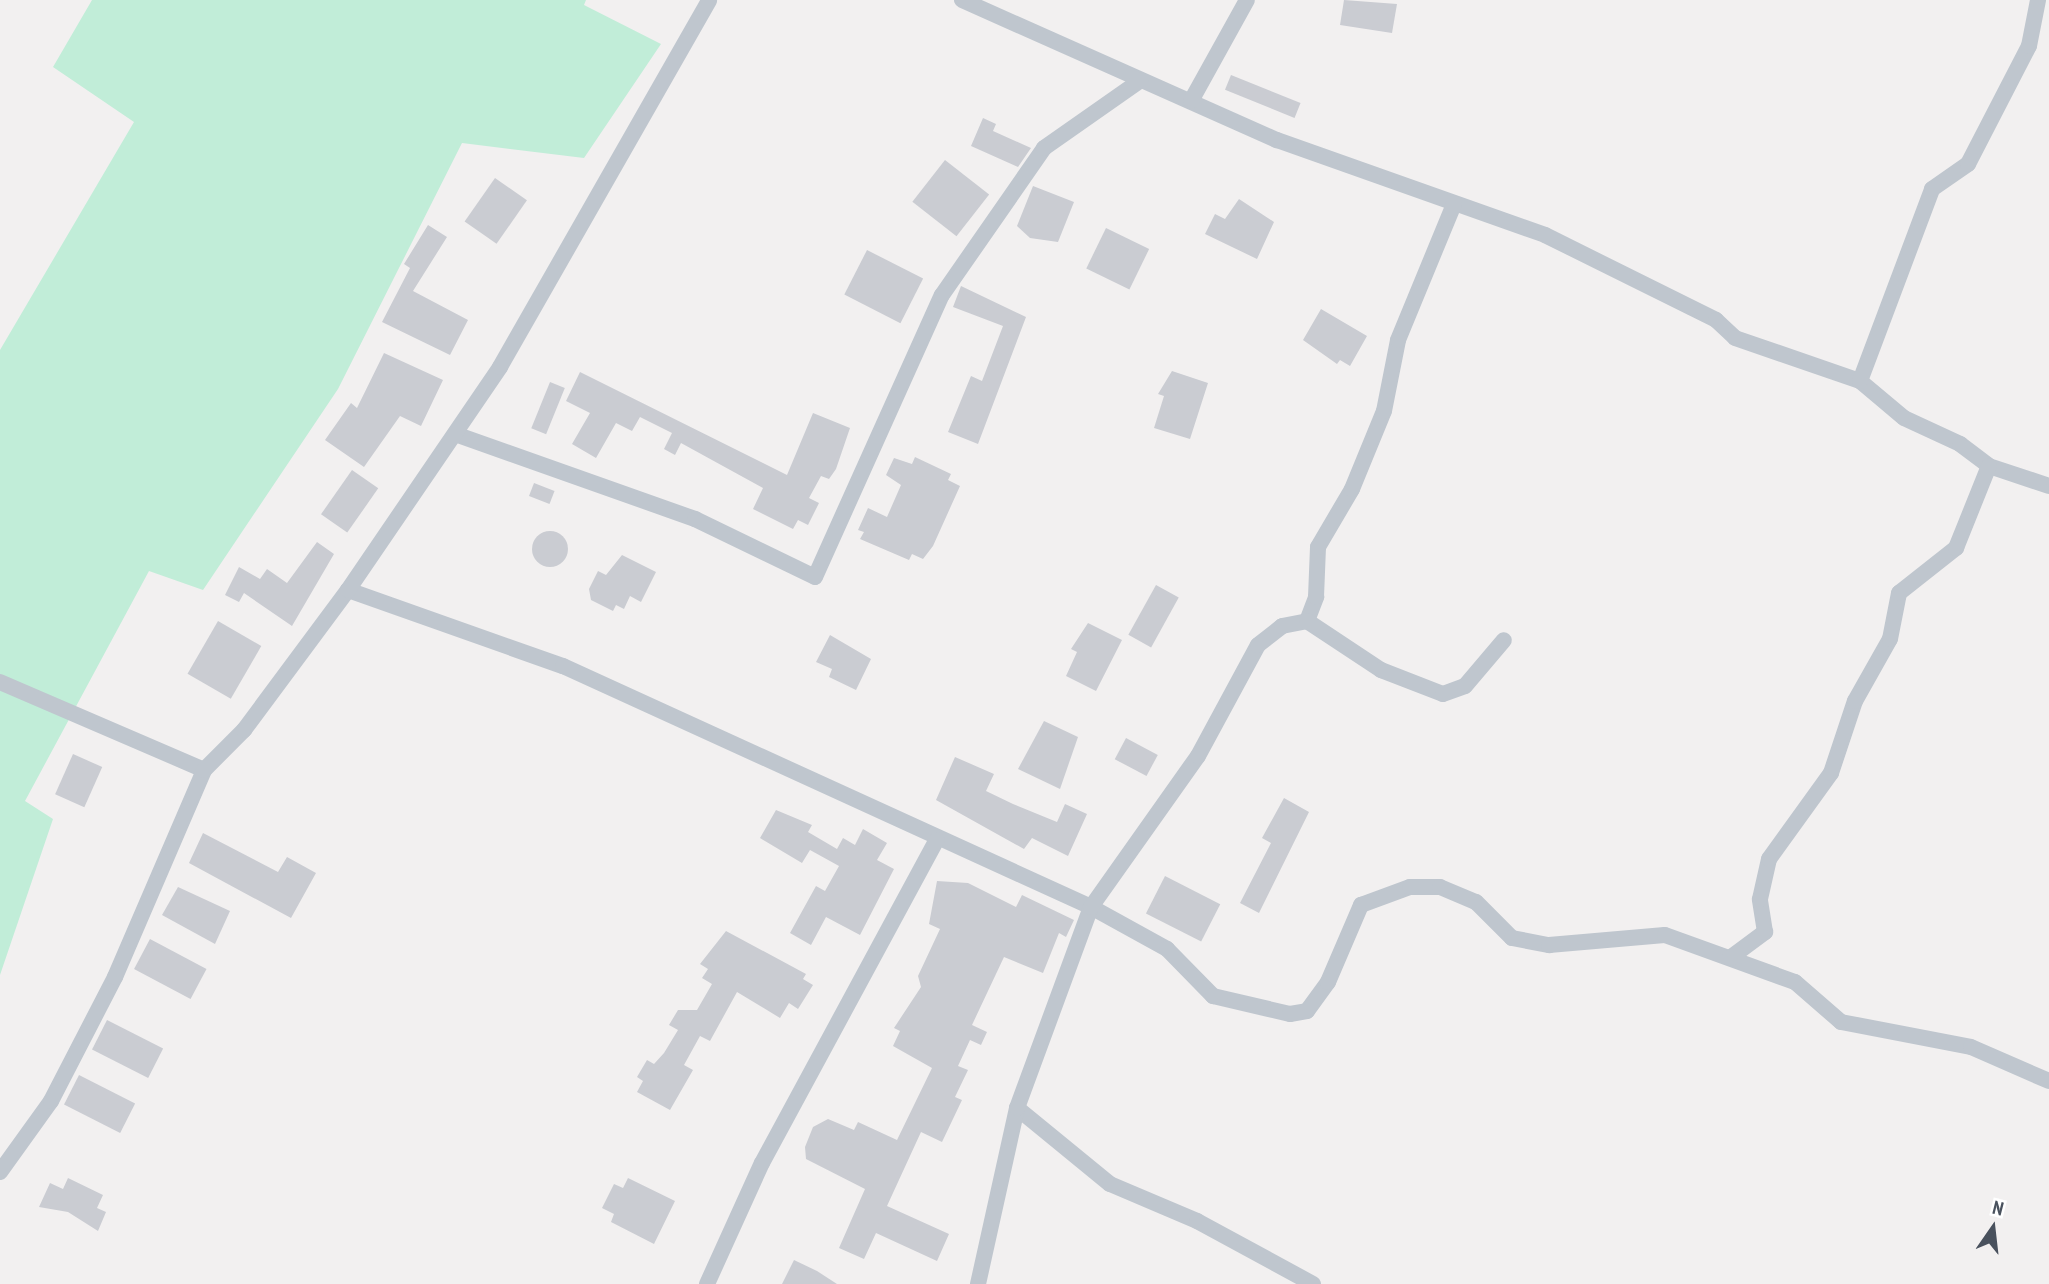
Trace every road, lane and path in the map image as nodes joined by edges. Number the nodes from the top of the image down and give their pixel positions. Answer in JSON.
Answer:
{"nodes":[{"id":1,"x":709,"y":0,"type":"edge"},
{"id":2,"x":962,"y":0,"type":"edge"},
{"id":3,"x":1247,"y":0,"type":"edge"},
{"id":4,"x":2038,"y":0,"type":"edge"},
{"id":5,"x":1141,"y":80,"type":"junction"},
{"id":6,"x":1191,"y":102,"type":"junction"},
{"id":7,"x":1454,"y":204,"type":"junction"},
{"id":8,"x":1860,"y":381,"type":"junction"},
{"id":9,"x":455,"y":434,"type":"junction"},
{"id":10,"x":1989,"y":466,"type":"junction"},
{"id":11,"x":2049,"y":486,"type":"edge"},
{"id":12,"x":348,"y":590,"type":"junction"},
{"id":13,"x":1307,"y":621,"type":"junction"},
{"id":14,"x":1504,"y":640,"type":"dead end"},
{"id":15,"x":0,"y":682,"type":"edge"},
{"id":16,"x":204,"y":770,"type":"junction"},
{"id":17,"x":937,"y":840,"type":"junction"},
{"id":18,"x":1091,"y":907,"type":"junction"},
{"id":19,"x":1730,"y":958,"type":"junction"},
{"id":20,"x":2049,"y":1082,"type":"edge"},
{"id":21,"x":1017,"y":1108,"type":"junction"},
{"id":22,"x":0,"y":1172,"type":"edge"},
{"id":23,"x":707,"y":1284,"type":"edge"},
{"id":24,"x":978,"y":1284,"type":"edge"},
{"id":25,"x":1313,"y":1284,"type":"edge"}],
"edges":[{"from":1,"to":9,"type":"street"},
{"from":2,"to":5,"type":"street"},
{"from":3,"to":6,"type":"street"},
{"from":4,"to":8,"type":"street"},
{"from":5,"to":6,"type":"street"},
{"from":5,"to":9,"type":"street"},
{"from":6,"to":7,"type":"street"},
{"from":7,"to":8,"type":"street"},
{"from":7,"to":13,"type":"street"},
{"from":8,"to":10,"type":"street"},
{"from":9,"to":12,"type":"street"},
{"from":10,"to":11,"type":"street"},
{"from":10,"to":19,"type":"street"},
{"from":12,"to":16,"type":"street"},
{"from":12,"to":17,"type":"street"},
{"from":13,"to":14,"type":"street"},
{"from":13,"to":18,"type":"street"},
{"from":15,"to":16,"type":"street"},
{"from":16,"to":22,"type":"street"},
{"from":17,"to":18,"type":"street"},
{"from":17,"to":23,"type":"street"},
{"from":18,"to":19,"type":"street"},
{"from":18,"to":21,"type":"street"},
{"from":19,"to":20,"type":"street"},
{"from":21,"to":24,"type":"street"},
{"from":21,"to":25,"type":"street"}]}
